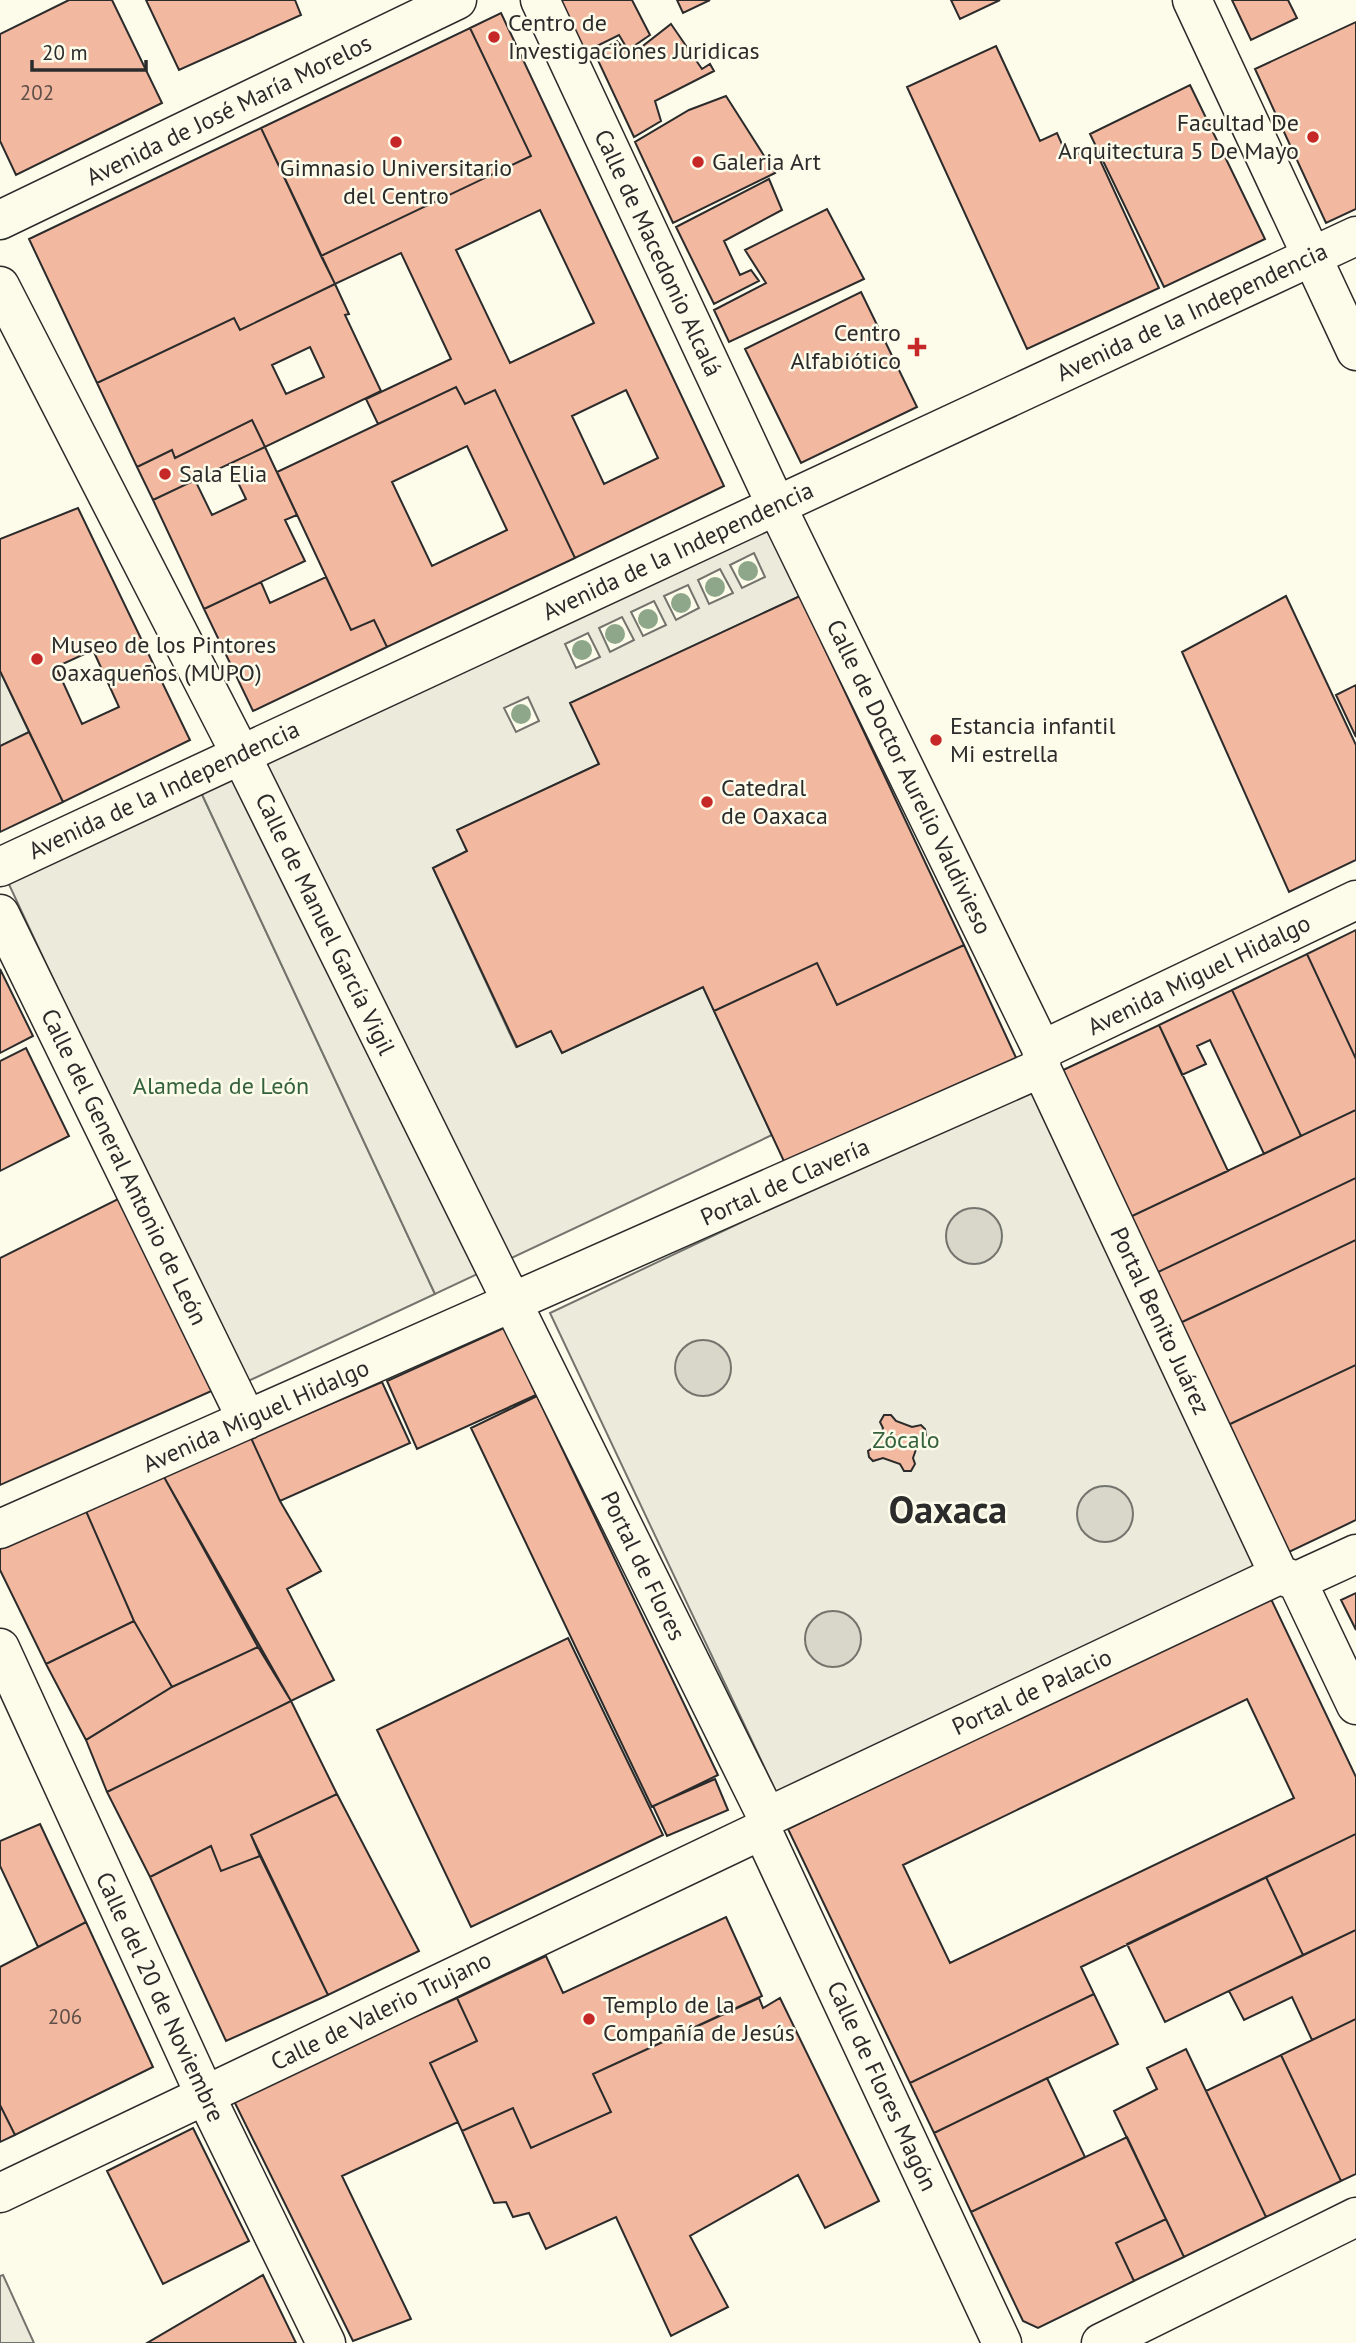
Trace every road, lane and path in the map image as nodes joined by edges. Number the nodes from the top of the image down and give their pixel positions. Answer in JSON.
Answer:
{"nodes":[{"id":1,"x":457,"y":0,"type":"edge"},
{"id":2,"x":540,"y":0,"type":"edge"},
{"id":3,"x":1192,"y":0,"type":"edge"},
{"id":4,"x":0,"y":220,"type":"edge"},
{"id":5,"x":1356,"y":236,"type":"edge"},
{"id":6,"x":1308,"y":252,"type":"junction"},
{"id":7,"x":0,"y":286,"type":"edge"},
{"id":8,"x":1356,"y":351,"type":"edge"},
{"id":9,"x":776,"y":505,"type":"junction"},
{"id":10,"x":240,"y":753,"type":"junction"},
{"id":11,"x":0,"y":867,"type":"edge"},
{"id":12,"x":1356,"y":900,"type":"edge"},
{"id":13,"x":0,"y":914,"type":"edge"},
{"id":14,"x":1041,"y":1059,"type":"junction"},
{"id":15,"x":513,"y":1303,"type":"junction"},
{"id":16,"x":247,"y":1420,"type":"junction"},
{"id":17,"x":0,"y":1529,"type":"edge"},
{"id":18,"x":1356,"y":1554,"type":"edge"},
{"id":19,"x":1288,"y":1578,"type":"junction"},
{"id":20,"x":0,"y":1648,"type":"edge"},
{"id":21,"x":1356,"y":1705,"type":"edge"},
{"id":22,"x":764,"y":1823,"type":"junction"},
{"id":23,"x":205,"y":2095,"type":"junction"},
{"id":24,"x":0,"y":2193,"type":"edge"},
{"id":25,"x":1356,"y":2217,"type":"edge"},
{"id":26,"x":326,"y":2343,"type":"edge"},
{"id":27,"x":1002,"y":2343,"type":"edge"},
{"id":28,"x":1101,"y":2343,"type":"edge"}],
"edges":[{"from":1,"to":4,"type":"street","name":"Avenida de José María Morelos"},
{"from":2,"to":9,"type":"street","name":"Calle de Macedonio Alcalá"},
{"from":3,"to":6,"type":"street"},
{"from":5,"to":6,"type":"street","name":"Avenida de la Independencia"},
{"from":6,"to":8,"type":"street"},
{"from":6,"to":9,"type":"street","name":"Avenida de la Independencia"},
{"from":7,"to":10,"type":"street","name":"Calle de Manuel García Vigil"},
{"from":9,"to":10,"type":"street","name":"Avenida de la Independencia"},
{"from":9,"to":14,"type":"street","name":"Calle de Doctor Aurelio Valdivieso"},
{"from":10,"to":11,"type":"street","name":"Avenida de la Independencia"},
{"from":10,"to":15,"type":"street","name":"Calle de Manuel García Vigil"},
{"from":12,"to":14,"type":"street","name":"Avenida Miguel Hidalgo"},
{"from":13,"to":16,"type":"street","name":"Calle del General Antonio de León"},
{"from":14,"to":15,"type":"street","name":"Portal de Clavería"},
{"from":14,"to":19,"type":"street","name":"Portal Benito Juárez"},
{"from":15,"to":16,"type":"street","name":"Avenida Miguel Hidalgo"},
{"from":15,"to":22,"type":"street","name":"Portal de Flores"},
{"from":16,"to":17,"type":"street","name":"Avenida Miguel Hidalgo"},
{"from":18,"to":19,"type":"street","name":"Portal de Palacio"},
{"from":19,"to":21,"type":"street","name":"Portal Benito Juárez"},
{"from":19,"to":22,"type":"street","name":"Portal de Palacio"},
{"from":20,"to":23,"type":"street","name":"Calle del 20 de Noviembre"},
{"from":22,"to":23,"type":"street","name":"Calle de Valerio Trujano"},
{"from":22,"to":27,"type":"street","name":"Calle de Flores Magón"},
{"from":23,"to":24,"type":"street","name":"Calle de Valerio Trujano"},
{"from":23,"to":26,"type":"street","name":"Calle del 20 de Noviembre"},
{"from":25,"to":28,"type":"street"}]}
